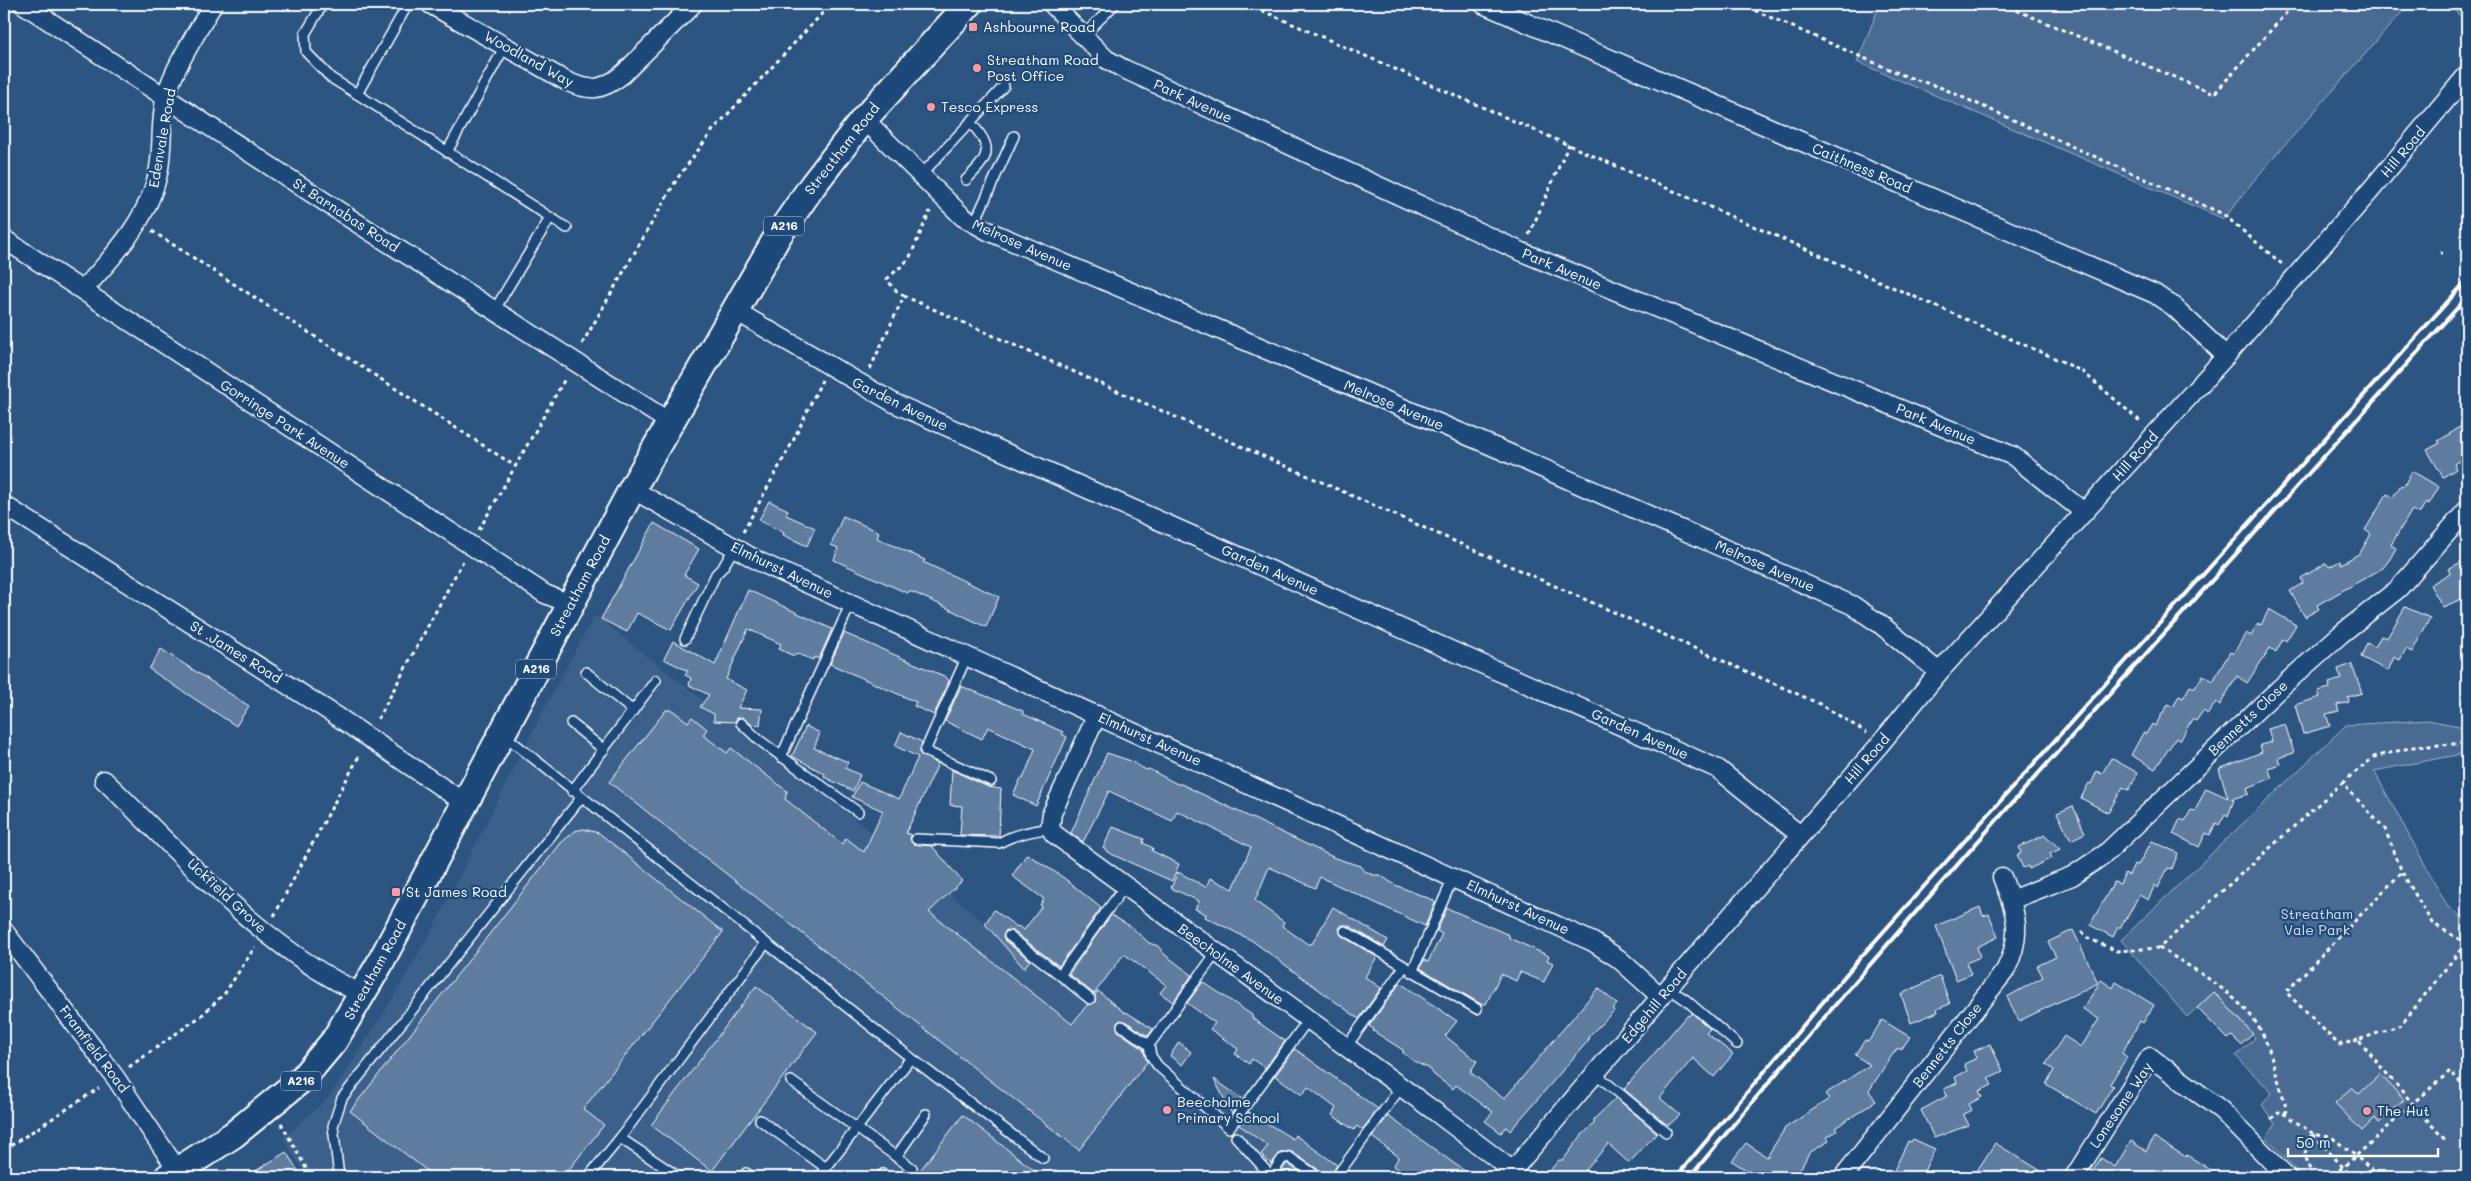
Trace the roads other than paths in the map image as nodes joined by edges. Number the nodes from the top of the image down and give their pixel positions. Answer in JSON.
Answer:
{"nodes":[{"id":1,"x":212,"y":4,"type":"edge"},
{"id":2,"x":323,"y":4,"type":"edge"},
{"id":3,"x":408,"y":4,"type":"edge"},
{"id":4,"x":430,"y":4,"type":"edge"},
{"id":5,"x":693,"y":4,"type":"edge"},
{"id":6,"x":969,"y":4,"type":"edge"},
{"id":7,"x":1052,"y":4,"type":"edge"},
{"id":8,"x":1115,"y":4,"type":"edge"},
{"id":9,"x":1483,"y":4,"type":"edge"},
{"id":10,"x":34,"y":7,"type":"edge"},
{"id":11,"x":450,"y":9,"type":"edge"},
{"id":12,"x":1083,"y":36,"type":"junction"},
{"id":13,"x":505,"y":46,"type":"junction"},
{"id":14,"x":2467,"y":75,"type":"edge"},
{"id":15,"x":1004,"y":86,"type":"dead end"},
{"id":16,"x":357,"y":94,"type":"junction"},
{"id":17,"x":166,"y":98,"type":"junction"},
{"id":18,"x":864,"y":119,"type":"junction"},
{"id":19,"x":970,"y":122,"type":"junction"},
{"id":20,"x":1014,"y":136,"type":"dead end"},
{"id":21,"x":447,"y":152,"type":"junction"},
{"id":22,"x":921,"y":175,"type":"junction"},
{"id":23,"x":966,"y":180,"type":"dead end"},
{"id":24,"x":550,"y":218,"type":"junction"},
{"id":25,"x":974,"y":224,"type":"junction"},
{"id":26,"x":568,"y":228,"type":"dead end"},
{"id":27,"x":4,"y":239,"type":"edge"},
{"id":28,"x":83,"y":290,"type":"junction"},
{"id":29,"x":495,"y":310,"type":"junction"},
{"id":30,"x":734,"y":310,"type":"junction"},
{"id":31,"x":2226,"y":356,"type":"junction"},
{"id":32,"x":671,"y":423,"type":"junction"},
{"id":33,"x":632,"y":489,"type":"junction"},
{"id":34,"x":4,"y":505,"type":"edge"},
{"id":35,"x":2467,"y":510,"type":"edge"},
{"id":36,"x":2084,"y":512,"type":"junction"},
{"id":37,"x":735,"y":547,"type":"junction"},
{"id":38,"x":851,"y":603,"type":"junction"},
{"id":39,"x":570,"y":604,"type":"junction"},
{"id":40,"x":685,"y":639,"type":"dead end"},
{"id":41,"x":967,"y":656,"type":"junction"},
{"id":42,"x":586,"y":672,"type":"dead end"},
{"id":43,"x":1939,"y":672,"type":"junction"},
{"id":44,"x":656,"y":680,"type":"dead end"},
{"id":45,"x":633,"y":711,"type":"junction"},
{"id":46,"x":1097,"y":715,"type":"junction"},
{"id":47,"x":571,"y":723,"type":"dead end"},
{"id":48,"x":741,"y":723,"type":"dead end"},
{"id":49,"x":503,"y":735,"type":"junction"},
{"id":50,"x":604,"y":750,"type":"junction"},
{"id":51,"x":781,"y":757,"type":"junction"},
{"id":52,"x":104,"y":780,"type":"dead end"},
{"id":53,"x":991,"y":781,"type":"dead end"},
{"id":54,"x":572,"y":791,"type":"junction"},
{"id":55,"x":581,"y":798,"type":"junction"},
{"id":56,"x":465,"y":803,"type":"junction"},
{"id":57,"x":858,"y":812,"type":"dead end"},
{"id":58,"x":1050,"y":828,"type":"junction"},
{"id":59,"x":1800,"y":835,"type":"junction"},
{"id":60,"x":916,"y":839,"type":"dead end"},
{"id":61,"x":2002,"y":877,"type":"dead end"},
{"id":62,"x":1453,"y":878,"type":"junction"},
{"id":63,"x":1125,"y":886,"type":"junction"},
{"id":64,"x":2011,"y":900,"type":"junction"},
{"id":65,"x":1345,"y":930,"type":"dead end"},
{"id":66,"x":4,"y":931,"type":"edge"},
{"id":67,"x":1009,"y":936,"type":"dead end"},
{"id":68,"x":766,"y":943,"type":"junction"},
{"id":69,"x":1216,"y":952,"type":"junction"},
{"id":70,"x":1408,"y":969,"type":"junction"},
{"id":71,"x":1060,"y":975,"type":"junction"},
{"id":72,"x":1664,"y":992,"type":"junction"},
{"id":73,"x":362,"y":994,"type":"junction"},
{"id":74,"x":1090,"y":999,"type":"dead end"},
{"id":75,"x":1477,"y":1008,"type":"dead end"},
{"id":76,"x":1308,"y":1020,"type":"junction"},
{"id":77,"x":1122,"y":1026,"type":"dead end"},
{"id":78,"x":1737,"y":1044,"type":"dead end"},
{"id":79,"x":1149,"y":1045,"type":"junction"},
{"id":80,"x":1346,"y":1048,"type":"junction"},
{"id":81,"x":911,"y":1058,"type":"junction"},
{"id":82,"x":1596,"y":1074,"type":"junction"},
{"id":83,"x":791,"y":1081,"type":"dead end"},
{"id":84,"x":1401,"y":1087,"type":"junction"},
{"id":85,"x":926,"y":1114,"type":"dead end"},
{"id":86,"x":760,"y":1120,"type":"dead end"},
{"id":87,"x":856,"y":1129,"type":"junction"},
{"id":88,"x":1666,"y":1132,"type":"dead end"},
{"id":89,"x":1236,"y":1137,"type":"dead end"},
{"id":90,"x":620,"y":1138,"type":"junction"},
{"id":91,"x":896,"y":1157,"type":"junction"},
{"id":92,"x":1042,"y":1158,"type":"dead end"},
{"id":93,"x":826,"y":1168,"type":"junction"},
{"id":94,"x":912,"y":1168,"type":"dead end"},
{"id":95,"x":173,"y":1174,"type":"edge"},
{"id":96,"x":1513,"y":1175,"type":"edge"},
{"id":97,"x":339,"y":1177,"type":"edge"},
{"id":98,"x":588,"y":1177,"type":"edge"},
{"id":99,"x":678,"y":1177,"type":"edge"},
{"id":100,"x":819,"y":1177,"type":"edge"},
{"id":101,"x":1271,"y":1177,"type":"edge"},
{"id":102,"x":1318,"y":1177,"type":"edge"},
{"id":103,"x":1336,"y":1177,"type":"edge"},
{"id":104,"x":1843,"y":1177,"type":"edge"},
{"id":105,"x":2074,"y":1177,"type":"edge"},
{"id":106,"x":2287,"y":1177,"type":"edge"}],
"edges":[{"from":1,"to":17,"type":"street","name":"Edenvale Road"},
{"from":2,"to":16,"type":"lane"},
{"from":3,"to":16,"type":"lane"},
{"from":4,"to":11,"type":"street","name":"Woodland Way"},
{"from":5,"to":13,"type":"street","name":"Woodland Way"},
{"from":6,"to":18,"type":"main road","name":"Streatham Road","number":"A216"},
{"from":7,"to":12,"type":"street","name":"Park Avenue"},
{"from":8,"to":12,"type":"lane"},
{"from":9,"to":31,"type":"street","name":"Caithness Road"},
{"from":10,"to":17,"type":"street","name":"St Barnabas Road"},
{"from":11,"to":13,"type":"street","name":"Woodland Way"},
{"from":12,"to":36,"type":"street","name":"Park Avenue"},
{"from":13,"to":21,"type":"lane"},
{"from":14,"to":31,"type":"street","name":"Hill Road"},
{"from":15,"to":19,"type":"lane"},
{"from":16,"to":21,"type":"lane"},
{"from":17,"to":28,"type":"street","name":"Edenvale Road"},
{"from":17,"to":29,"type":"street","name":"St Barnabas Road"},
{"from":18,"to":22,"type":"street","name":"Melrose Avenue"},
{"from":18,"to":30,"type":"main road","name":"Streatham Road","number":"A216"},
{"from":19,"to":22,"type":"lane"},
{"from":19,"to":23,"type":"lane"},
{"from":20,"to":25,"type":"lane"},
{"from":21,"to":24,"type":"lane"},
{"from":22,"to":25,"type":"street","name":"Melrose Avenue"},
{"from":24,"to":26,"type":"lane"},
{"from":24,"to":29,"type":"lane"},
{"from":25,"to":43,"type":"street","name":"Melrose Avenue"},
{"from":27,"to":28,"type":"street","name":"Gorringe Park Avenue"},
{"from":28,"to":39,"type":"street","name":"Gorringe Park Avenue"},
{"from":29,"to":32,"type":"street","name":"St Barnabas Road"},
{"from":30,"to":32,"type":"main road","name":"Streatham Road","number":"A216"},
{"from":30,"to":59,"type":"street","name":"Garden Avenue"},
{"from":31,"to":36,"type":"street","name":"Hill Road"},
{"from":32,"to":33,"type":"main road","name":"Streatham Road","number":"A216"},
{"from":33,"to":37,"type":"street","name":"Elmhurst Avenue"},
{"from":33,"to":39,"type":"main road","name":"Streatham Road","number":"A216"},
{"from":34,"to":56,"type":"street","name":"St .James Road"},
{"from":35,"to":64,"type":"street","name":"Bennetts Close"},
{"from":36,"to":43,"type":"street","name":"Hill Road"},
{"from":37,"to":38,"type":"street","name":"Elmhurst Avenue"},
{"from":37,"to":40,"type":"lane"},
{"from":38,"to":41,"type":"street","name":"Elmhurst Avenue"},
{"from":38,"to":51,"type":"lane"},
{"from":39,"to":49,"type":"main road","name":"Streatham Road","number":"A216"},
{"from":41,"to":46,"type":"street","name":"Elmhurst Avenue"},
{"from":41,"to":53,"type":"lane"},
{"from":42,"to":45,"type":"lane"},
{"from":43,"to":59,"type":"street","name":"Hill Road"},
{"from":44,"to":45,"type":"lane"},
{"from":45,"to":50,"type":"lane"},
{"from":46,"to":58,"type":"street"},
{"from":46,"to":62,"type":"street","name":"Elmhurst Avenue"},
{"from":47,"to":50,"type":"lane"},
{"from":48,"to":51,"type":"lane"},
{"from":49,"to":54,"type":"lane"},
{"from":49,"to":56,"type":"main road","name":"Streatham Road","number":"A216"},
{"from":50,"to":54,"type":"lane"},
{"from":51,"to":57,"type":"lane"},
{"from":52,"to":73,"type":"street","name":"Uckfield Grove"},
{"from":54,"to":55,"type":"lane"},
{"from":55,"to":68,"type":"lane"},
{"from":55,"to":97,"type":"lane"},
{"from":56,"to":73,"type":"main road","name":"Streatham Road","number":"A216"},
{"from":58,"to":60,"type":"lane"},
{"from":58,"to":63,"type":"street","name":"Beecholme Avenue"},
{"from":59,"to":72,"type":"street","name":"Edgehill Road"},
{"from":61,"to":64,"type":"street","name":"Bennetts Close"},
{"from":62,"to":70,"type":"lane"},
{"from":62,"to":72,"type":"street","name":"Elmhurst Avenue"},
{"from":63,"to":69,"type":"street","name":"Beecholme Avenue"},
{"from":63,"to":71,"type":"lane"},
{"from":64,"to":104,"type":"street","name":"Bennetts Close"},
{"from":65,"to":70,"type":"lane"},
{"from":66,"to":95,"type":"street","name":"Framfield Road"},
{"from":67,"to":71,"type":"lane"},
{"from":68,"to":81,"type":"lane"},
{"from":68,"to":90,"type":"lane"},
{"from":69,"to":76,"type":"street","name":"Beecholme Avenue"},
{"from":69,"to":79,"type":"lane"},
{"from":70,"to":75,"type":"lane"},
{"from":70,"to":80,"type":"lane"},
{"from":71,"to":74,"type":"lane"},
{"from":72,"to":78,"type":"lane"},
{"from":72,"to":82,"type":"street","name":"Edgehill Road"},
{"from":73,"to":95,"type":"main road","name":"Streatham Road","number":"A216"},
{"from":76,"to":79,"type":"lane"},
{"from":76,"to":80,"type":"street","name":"Beecholme Avenue"},
{"from":77,"to":79,"type":"lane"},
{"from":80,"to":84,"type":"street","name":"Beecholme Avenue"},
{"from":81,"to":87,"type":"lane"},
{"from":81,"to":92,"type":"lane"},
{"from":82,"to":88,"type":"lane"},
{"from":82,"to":96,"type":"street","name":"Edgehill Road"},
{"from":83,"to":87,"type":"lane"},
{"from":84,"to":96,"type":"street","name":"Beecholme Avenue"},
{"from":84,"to":103,"type":"lane"},
{"from":85,"to":91,"type":"lane"},
{"from":86,"to":93,"type":"lane"},
{"from":87,"to":91,"type":"lane"},
{"from":87,"to":93,"type":"lane"},
{"from":89,"to":101,"type":"lane"},
{"from":90,"to":98,"type":"lane"},
{"from":90,"to":99,"type":"lane"},
{"from":91,"to":94,"type":"lane"},
{"from":93,"to":100,"type":"lane"},
{"from":101,"to":102,"type":"lane"},
{"from":105,"to":106,"type":"street","name":"Lonesome Way"}]}
